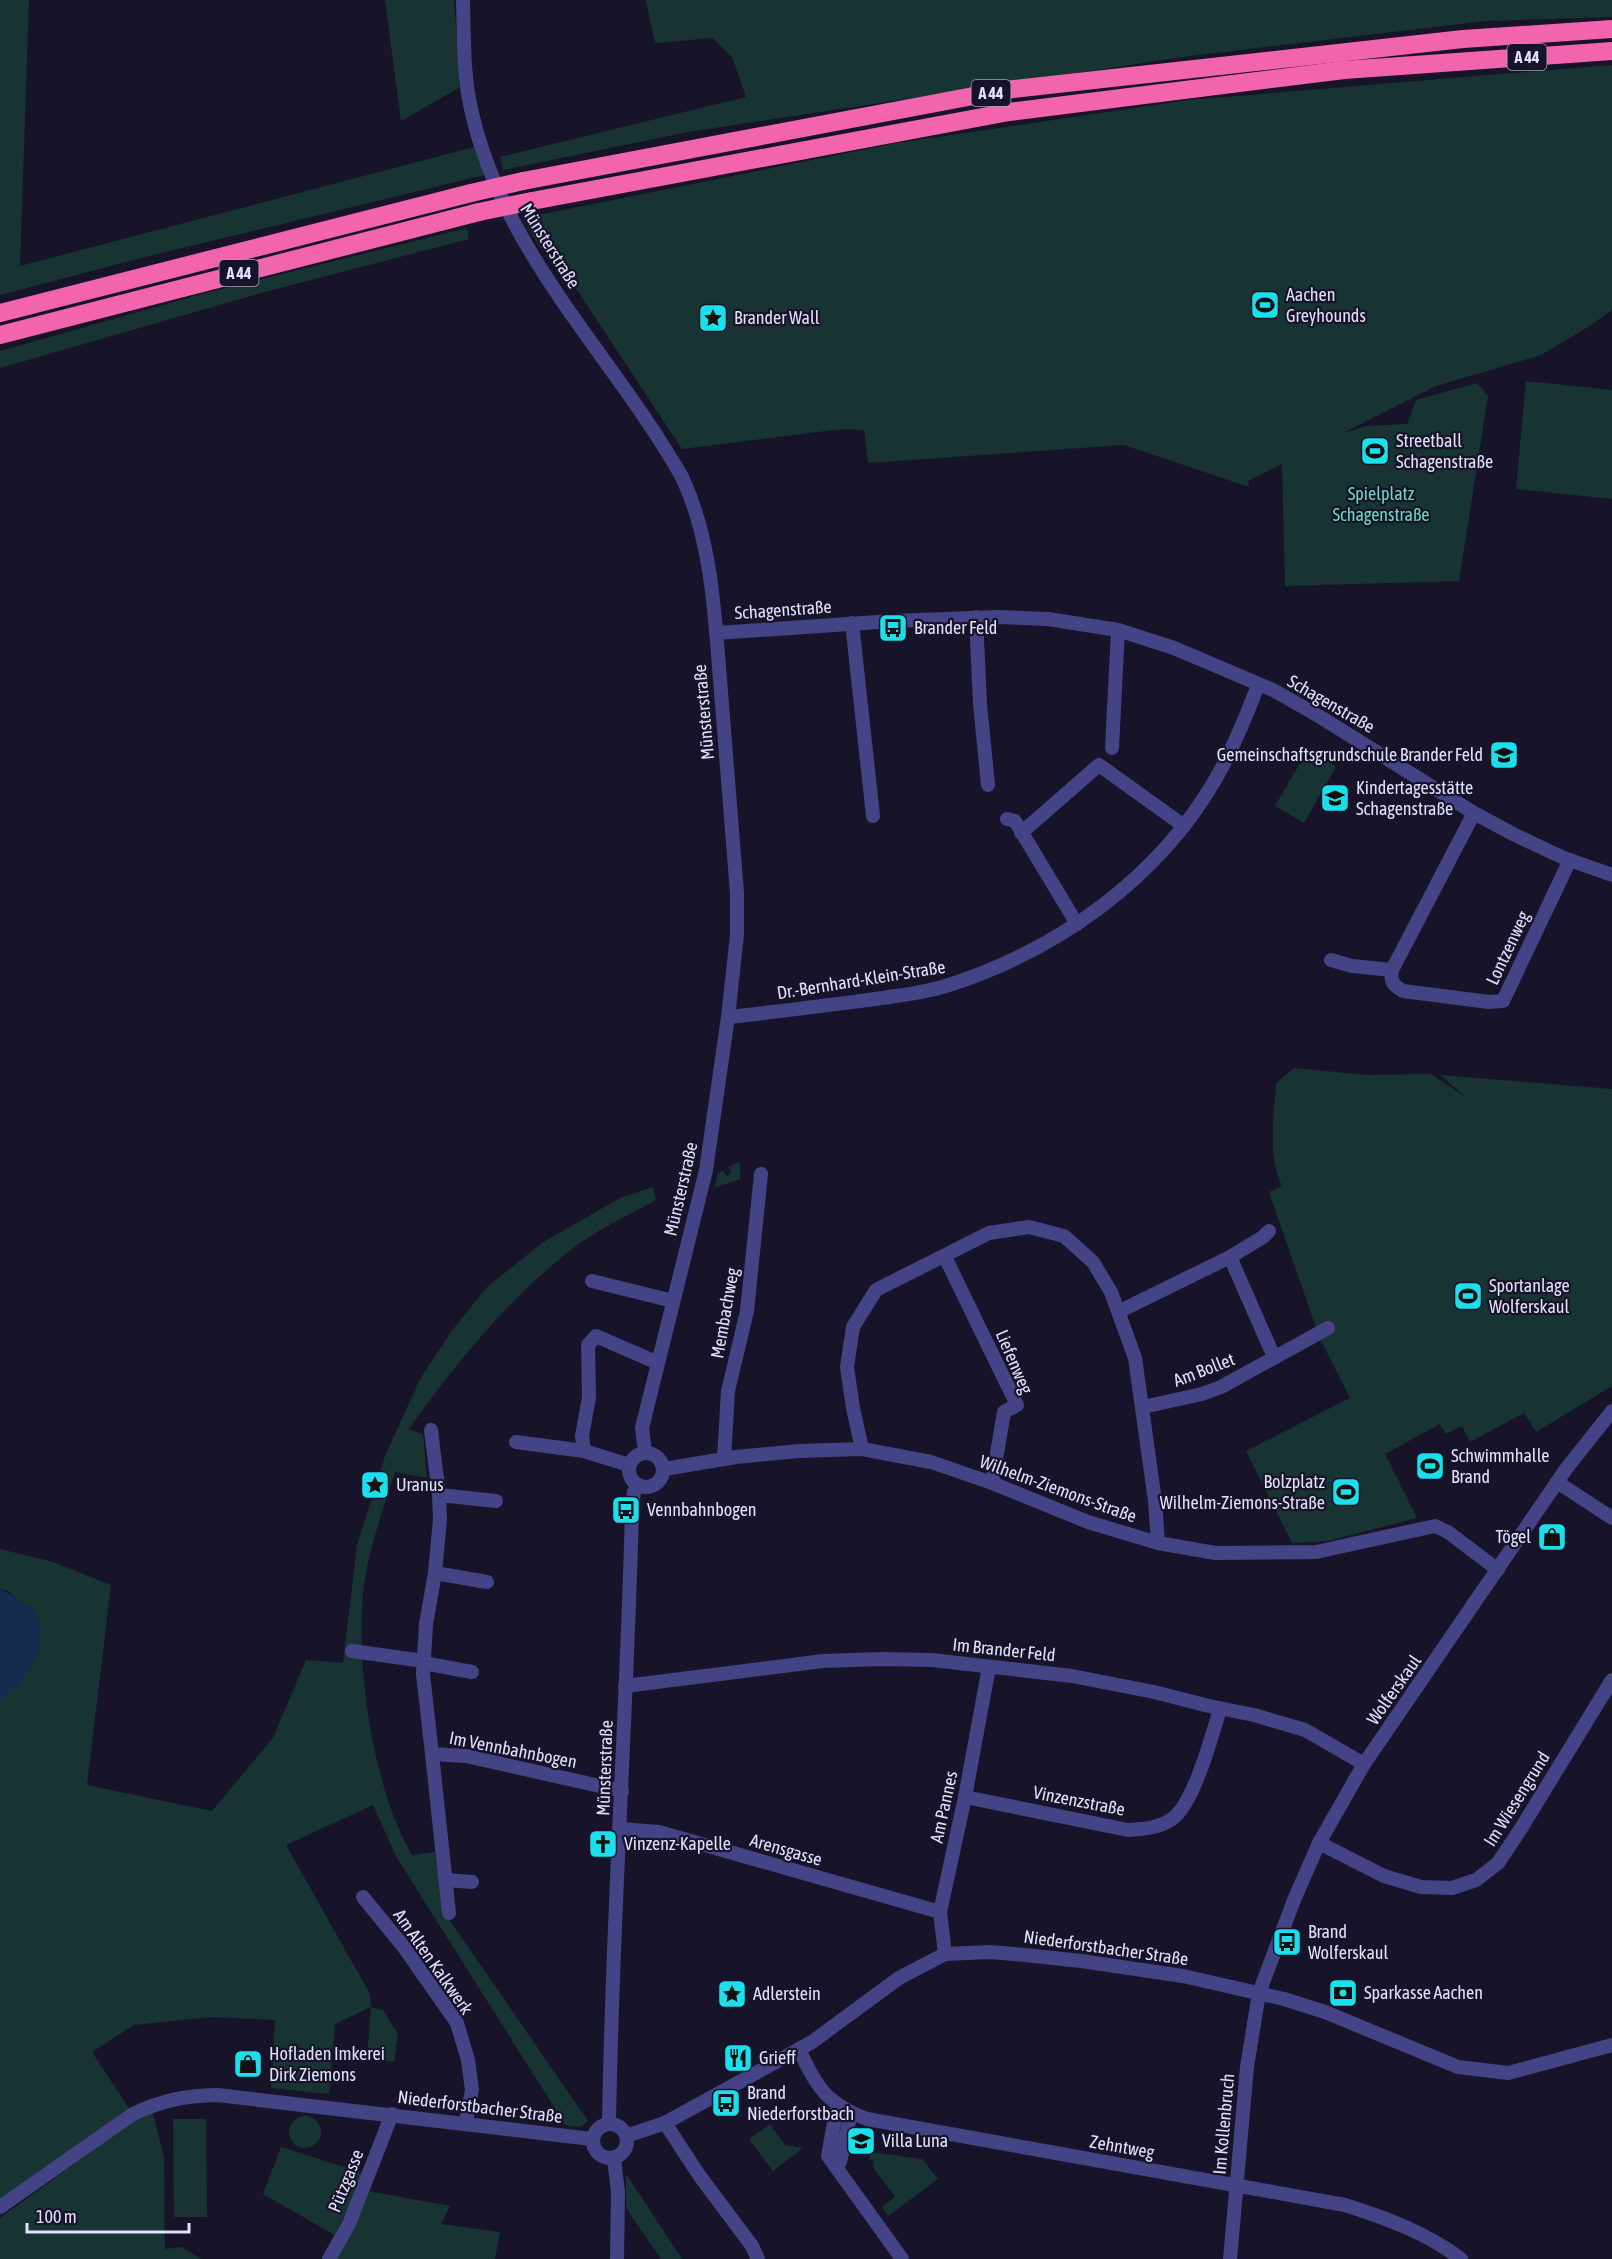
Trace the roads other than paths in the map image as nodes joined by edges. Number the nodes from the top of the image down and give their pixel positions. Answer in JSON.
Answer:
{"nodes":[{"id":1,"x":463,"y":0,"type":"edge"},
{"id":2,"x":1612,"y":29,"type":"edge"},
{"id":3,"x":1612,"y":51,"type":"edge"},
{"id":4,"x":0,"y":313,"type":"edge"},
{"id":5,"x":0,"y":335,"type":"edge"},
{"id":6,"x":976,"y":617,"type":"junction"},
{"id":7,"x":852,"y":623,"type":"junction"},
{"id":8,"x":1118,"y":630,"type":"junction"},
{"id":9,"x":716,"y":633,"type":"junction"},
{"id":10,"x":1258,"y":685,"type":"junction"},
{"id":11,"x":1112,"y":748,"type":"dead end"},
{"id":12,"x":988,"y":785,"type":"dead end"},
{"id":13,"x":1474,"y":813,"type":"junction"},
{"id":14,"x":873,"y":816,"type":"dead end"},
{"id":15,"x":1007,"y":819,"type":"dead end"},
{"id":16,"x":1184,"y":826,"type":"junction"},
{"id":17,"x":1021,"y":833,"type":"junction"},
{"id":18,"x":1570,"y":860,"type":"junction"},
{"id":19,"x":1612,"y":875,"type":"edge"},
{"id":20,"x":1077,"y":924,"type":"junction"},
{"id":21,"x":1331,"y":960,"type":"dead end"},
{"id":22,"x":1392,"y":970,"type":"junction"},
{"id":23,"x":728,"y":1017,"type":"junction"},
{"id":24,"x":761,"y":1174,"type":"dead end"},
{"id":25,"x":1269,"y":1230,"type":"dead end"},
{"id":26,"x":945,"y":1257,"type":"junction"},
{"id":27,"x":1230,"y":1257,"type":"junction"},
{"id":28,"x":592,"y":1281,"type":"dead end"},
{"id":29,"x":673,"y":1301,"type":"junction"},
{"id":30,"x":1120,"y":1311,"type":"junction"},
{"id":31,"x":1328,"y":1328,"type":"dead end"},
{"id":32,"x":1274,"y":1358,"type":"junction"},
{"id":33,"x":658,"y":1363,"type":"junction"},
{"id":34,"x":1143,"y":1407,"type":"junction"},
{"id":35,"x":1612,"y":1411,"type":"edge"},
{"id":36,"x":431,"y":1430,"type":"dead end"},
{"id":37,"x":516,"y":1442,"type":"dead end"},
{"id":38,"x":862,"y":1449,"type":"junction"},
{"id":39,"x":584,"y":1451,"type":"junction"},
{"id":40,"x":645,"y":1452,"type":"junction"},
{"id":41,"x":724,"y":1458,"type":"junction"},
{"id":42,"x":629,"y":1465,"type":"junction"},
{"id":43,"x":664,"y":1469,"type":"junction"},
{"id":44,"x":1557,"y":1482,"type":"junction"},
{"id":45,"x":992,"y":1483,"type":"junction"},
{"id":46,"x":638,"y":1485,"type":"junction"},
{"id":47,"x":439,"y":1495,"type":"junction"},
{"id":48,"x":496,"y":1501,"type":"dead end"},
{"id":49,"x":1612,"y":1518,"type":"edge"},
{"id":50,"x":1158,"y":1543,"type":"junction"},
{"id":51,"x":1498,"y":1570,"type":"junction"},
{"id":52,"x":435,"y":1574,"type":"junction"},
{"id":53,"x":487,"y":1582,"type":"dead end"},
{"id":54,"x":352,"y":1651,"type":"dead end"},
{"id":55,"x":424,"y":1662,"type":"junction"},
{"id":56,"x":989,"y":1667,"type":"junction"},
{"id":57,"x":472,"y":1672,"type":"dead end"},
{"id":58,"x":1612,"y":1680,"type":"edge"},
{"id":59,"x":626,"y":1686,"type":"junction"},
{"id":60,"x":1220,"y":1709,"type":"junction"},
{"id":61,"x":432,"y":1754,"type":"junction"},
{"id":62,"x":1364,"y":1764,"type":"junction"},
{"id":63,"x":622,"y":1791,"type":"junction"},
{"id":64,"x":965,"y":1797,"type":"junction"},
{"id":65,"x":621,"y":1829,"type":"junction"},
{"id":66,"x":1319,"y":1844,"type":"junction"},
{"id":67,"x":446,"y":1881,"type":"junction"},
{"id":68,"x":472,"y":1882,"type":"dead end"},
{"id":69,"x":363,"y":1898,"type":"dead end"},
{"id":70,"x":940,"y":1912,"type":"junction"},
{"id":71,"x":449,"y":1913,"type":"dead end"},
{"id":72,"x":945,"y":1954,"type":"junction"},
{"id":73,"x":1259,"y":1993,"type":"junction"},
{"id":74,"x":1612,"y":2045,"type":"edge"},
{"id":75,"x":799,"y":2049,"type":"junction"},
{"id":76,"x":845,"y":2110,"type":"junction"},
{"id":77,"x":392,"y":2114,"type":"junction"},
{"id":78,"x":466,"y":2122,"type":"junction"},
{"id":79,"x":665,"y":2122,"type":"junction"},
{"id":80,"x":609,"y":2124,"type":"junction"},
{"id":81,"x":627,"y":2136,"type":"junction"},
{"id":82,"x":592,"y":2139,"type":"junction"},
{"id":83,"x":614,"y":2159,"type":"junction"},
{"id":84,"x":1236,"y":2187,"type":"junction"},
{"id":85,"x":0,"y":2206,"type":"edge"},
{"id":86,"x":329,"y":2259,"type":"edge"},
{"id":87,"x":617,"y":2259,"type":"edge"},
{"id":88,"x":758,"y":2259,"type":"edge"},
{"id":89,"x":902,"y":2259,"type":"edge"},
{"id":90,"x":1230,"y":2259,"type":"edge"},
{"id":91,"x":1461,"y":2259,"type":"edge"}],
"edges":[{"from":1,"to":9,"type":"street","name":"Münsterstraße"},
{"from":2,"to":4,"type":"highway","number":"A 44","bridge":true},
{"from":3,"to":5,"type":"highway","number":"A 44","bridge":true},
{"from":6,"to":7,"type":"street","name":"Schagenstraße"},
{"from":6,"to":8,"type":"street","name":"Schagenstraße"},
{"from":6,"to":12,"type":"street"},
{"from":7,"to":9,"type":"street","name":"Schagenstraße"},
{"from":7,"to":14,"type":"street","name":"Schagenstraße"},
{"from":8,"to":10,"type":"street","name":"Schagenstraße"},
{"from":8,"to":11,"type":"street"},
{"from":9,"to":23,"type":"street","name":"Münsterstraße"},
{"from":10,"to":13,"type":"street","name":"Schagenstraße"},
{"from":10,"to":16,"type":"street","name":"Dr.-Bernhard-Klein-Straße"},
{"from":13,"to":18,"type":"street","name":"Schagenstraße"},
{"from":13,"to":22,"type":"street"},
{"from":15,"to":17,"type":"street"},
{"from":16,"to":17,"type":"street"},
{"from":16,"to":20,"type":"street","name":"Dr.-Bernhard-Klein-Straße"},
{"from":17,"to":20,"type":"street"},
{"from":18,"to":19,"type":"street","name":"Schagenstraße"},
{"from":18,"to":22,"type":"street","name":"Lontzenweg"},
{"from":20,"to":23,"type":"street","name":"Dr.-Bernhard-Klein-Straße"},
{"from":21,"to":22,"type":"street"},
{"from":23,"to":29,"type":"street","name":"Münsterstraße"},
{"from":24,"to":41,"type":"street","name":"Membachweg"},
{"from":25,"to":27,"type":"street"},
{"from":26,"to":30,"type":"street"},
{"from":26,"to":38,"type":"street"},
{"from":26,"to":45,"type":"street","name":"Liefenweg"},
{"from":27,"to":30,"type":"street"},
{"from":27,"to":32,"type":"street"},
{"from":28,"to":29,"type":"street"},
{"from":29,"to":33,"type":"street","name":"Münsterstraße"},
{"from":30,"to":34,"type":"street"},
{"from":31,"to":32,"type":"street","name":"Am Bollet"},
{"from":32,"to":34,"type":"street","name":"Am Bollet"},
{"from":33,"to":39,"type":"street"},
{"from":33,"to":40,"type":"street","name":"Münsterstraße"},
{"from":34,"to":50,"type":"street"},
{"from":35,"to":44,"type":"street","name":"Wolferskaul"},
{"from":36,"to":47,"type":"street","name":"Im Vennbahnbogen"},
{"from":37,"to":39,"type":"street"},
{"from":38,"to":41,"type":"street","name":"Wilhelm-Ziemons-Straße"},
{"from":38,"to":45,"type":"street","name":"Wilhelm-Ziemons-Straße"},
{"from":39,"to":42,"type":"street"},
{"from":40,"to":42,"type":"street"},
{"from":40,"to":43,"type":"street"},
{"from":41,"to":43,"type":"street","name":"Wilhelm-Ziemons-Straße"},
{"from":42,"to":46,"type":"street"},
{"from":43,"to":46,"type":"street"},
{"from":44,"to":49,"type":"street"},
{"from":44,"to":51,"type":"street","name":"Wolferskaul"},
{"from":45,"to":50,"type":"street","name":"Wilhelm-Ziemons-Straße"},
{"from":46,"to":59,"type":"street","name":"Münsterstraße"},
{"from":47,"to":48,"type":"street"},
{"from":47,"to":52,"type":"street","name":"Im Vennbahnbogen"},
{"from":50,"to":51,"type":"street","name":"Wilhelm-Ziemons-Straße"},
{"from":51,"to":62,"type":"street","name":"Wolferskaul"},
{"from":52,"to":53,"type":"street"},
{"from":52,"to":55,"type":"street","name":"Im Vennbahnbogen"},
{"from":54,"to":55,"type":"street"},
{"from":55,"to":57,"type":"street"},
{"from":55,"to":61,"type":"street","name":"Im Vennbahnbogen"},
{"from":56,"to":59,"type":"street","name":"Im Brander Feld"},
{"from":56,"to":60,"type":"street","name":"Im Brander Feld"},
{"from":56,"to":64,"type":"street","name":"Am Pannes"},
{"from":58,"to":66,"type":"street","name":"Im Wiesengrund"},
{"from":59,"to":63,"type":"street","name":"Münsterstraße"},
{"from":60,"to":62,"type":"street","name":"Im Brander Feld"},
{"from":60,"to":64,"type":"street","name":"Vinzenzstraße"},
{"from":61,"to":63,"type":"street","name":"Im Vennbahnbogen"},
{"from":61,"to":67,"type":"street","name":"Im Vennbahnbogen"},
{"from":62,"to":66,"type":"street","name":"Wolferskaul"},
{"from":63,"to":65,"type":"street","name":"Münsterstraße"},
{"from":64,"to":70,"type":"street","name":"Am Pannes"},
{"from":65,"to":70,"type":"street","name":"Arensgasse"},
{"from":65,"to":80,"type":"street","name":"Münsterstraße"},
{"from":66,"to":73,"type":"street","name":"Wolferskaul"},
{"from":67,"to":68,"type":"street"},
{"from":67,"to":71,"type":"street","name":"Im Vennbahnbogen"},
{"from":69,"to":78,"type":"street","name":"Am Alten Kalkwerk"},
{"from":70,"to":72,"type":"street","name":"Am Pannes"},
{"from":72,"to":73,"type":"street","name":"Niederforstbacher Straße"},
{"from":72,"to":75,"type":"street","name":"Niederforstbacher Straße"},
{"from":73,"to":74,"type":"street","name":"Niederforstbacher Straße"},
{"from":73,"to":84,"type":"street","name":"Im Kollenbruch"},
{"from":75,"to":76,"type":"street","name":"Zehntweg"},
{"from":75,"to":79,"type":"street","name":"Niederforstbacher Straße"},
{"from":76,"to":84,"type":"street","name":"Zehntweg"},
{"from":76,"to":89,"type":"street"},
{"from":77,"to":78,"type":"street","name":"Niederforstbacher Straße"},
{"from":77,"to":85,"type":"street","name":"Niederforstbacher Straße"},
{"from":77,"to":86,"type":"street","name":"Pützgasse"},
{"from":78,"to":82,"type":"street","name":"Niederforstbacher Straße"},
{"from":79,"to":81,"type":"street","name":"Niederforstbacher Straße"},
{"from":79,"to":88,"type":"street"},
{"from":80,"to":81,"type":"street"},
{"from":80,"to":82,"type":"street"},
{"from":81,"to":83,"type":"street"},
{"from":82,"to":83,"type":"street"},
{"from":83,"to":87,"type":"street"},
{"from":84,"to":90,"type":"street","name":"Im Kollenbruch"},
{"from":84,"to":91,"type":"street","name":"Zehntweg"}]}
